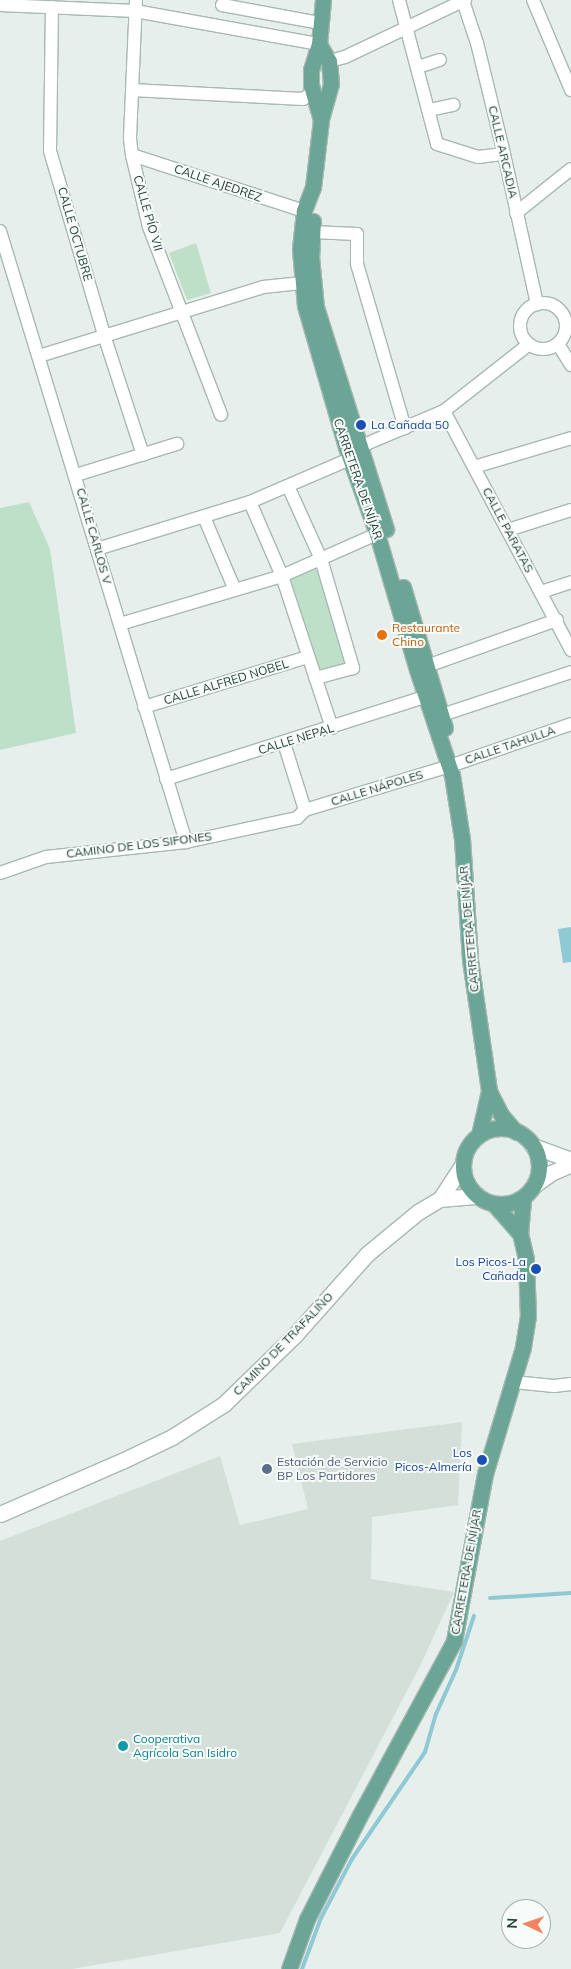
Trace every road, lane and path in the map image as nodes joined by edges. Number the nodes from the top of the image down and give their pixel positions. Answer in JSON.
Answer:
{"nodes":[{"id":1,"x":323,"y":0,"type":"edge"},
{"id":2,"x":399,"y":0,"type":"edge"},
{"id":3,"x":533,"y":0,"type":"edge"},
{"id":4,"x":464,"y":1,"type":"edge"},
{"id":5,"x":222,"y":2,"type":"edge"},
{"id":6,"x":450,"y":4,"type":"edge"},
{"id":7,"x":0,"y":5,"type":"edge"},
{"id":8,"x":136,"y":6,"type":"edge"},
{"id":9,"x":52,"y":8,"type":"junction"},
{"id":10,"x":320,"y":23,"type":"junction"},
{"id":11,"x":224,"y":27,"type":"junction"},
{"id":12,"x":408,"y":28,"type":"junction"},
{"id":13,"x":319,"y":44,"type":"junction"},
{"id":14,"x":440,"y":60,"type":"dead end"},
{"id":15,"x":323,"y":61,"type":"junction"},
{"id":16,"x":418,"y":67,"type":"junction"},
{"id":17,"x":132,"y":90,"type":"junction"},
{"id":18,"x":571,"y":90,"type":"edge"},
{"id":19,"x":319,"y":94,"type":"junction"},
{"id":20,"x":453,"y":104,"type":"dead end"},
{"id":21,"x":429,"y":110,"type":"junction"},
{"id":22,"x":504,"y":154,"type":"junction"},
{"id":23,"x":132,"y":155,"type":"junction"},
{"id":24,"x":571,"y":169,"type":"edge"},
{"id":25,"x":313,"y":187,"type":"junction"},
{"id":26,"x":304,"y":212,"type":"junction"},
{"id":27,"x":516,"y":213,"type":"junction"},
{"id":28,"x":0,"y":231,"type":"edge"},
{"id":29,"x":312,"y":232,"type":"junction"},
{"id":30,"x":302,"y":283,"type":"junction"},
{"id":31,"x":537,"y":304,"type":"junction"},
{"id":32,"x":566,"y":309,"type":"edge"},
{"id":33,"x":181,"y":312,"type":"junction"},
{"id":34,"x":104,"y":335,"type":"junction"},
{"id":35,"x":529,"y":344,"type":"junction"},
{"id":36,"x":558,"y":344,"type":"junction"},
{"id":37,"x":39,"y":356,"type":"junction"},
{"id":38,"x":571,"y":365,"type":"edge"},
{"id":39,"x":444,"y":411,"type":"junction"},
{"id":40,"x":221,"y":416,"type":"dead end"},
{"id":41,"x":405,"y":428,"type":"junction"},
{"id":42,"x":571,"y":438,"type":"edge"},
{"id":43,"x":177,"y":444,"type":"dead end"},
{"id":44,"x":354,"y":453,"type":"junction"},
{"id":45,"x":143,"y":455,"type":"junction"},
{"id":46,"x":474,"y":467,"type":"junction"},
{"id":47,"x":76,"y":475,"type":"junction"},
{"id":48,"x":288,"y":486,"type":"junction"},
{"id":49,"x":250,"y":502,"type":"junction"},
{"id":50,"x":571,"y":510,"type":"edge"},
{"id":51,"x":204,"y":517,"type":"junction"},
{"id":52,"x":508,"y":530,"type":"junction"},
{"id":53,"x":377,"y":534,"type":"junction"},
{"id":54,"x":97,"y":549,"type":"junction"},
{"id":55,"x":321,"y":559,"type":"junction"},
{"id":56,"x":282,"y":576,"type":"junction"},
{"id":57,"x":571,"y":582,"type":"edge"},
{"id":58,"x":235,"y":590,"type":"junction"},
{"id":59,"x":541,"y":592,"type":"junction"},
{"id":60,"x":556,"y":620,"type":"junction"},
{"id":61,"x":120,"y":624,"type":"junction"},
{"id":62,"x":571,"y":650,"type":"edge"},
{"id":63,"x":308,"y":657,"type":"junction"},
{"id":64,"x":427,"y":666,"type":"junction"},
{"id":65,"x":571,"y":672,"type":"edge"},
{"id":66,"x":315,"y":678,"type":"junction"},
{"id":67,"x":425,"y":697,"type":"junction"},
{"id":68,"x":144,"y":707,"type":"junction"},
{"id":69,"x":442,"y":715,"type":"junction"},
{"id":70,"x":571,"y":724,"type":"edge"},
{"id":71,"x":332,"y":728,"type":"junction"},
{"id":72,"x":284,"y":743,"type":"junction"},
{"id":73,"x":450,"y":766,"type":"junction"},
{"id":74,"x":166,"y":779,"type":"junction"},
{"id":75,"x":305,"y":810,"type":"junction"},
{"id":76,"x":186,"y":842,"type":"junction"},
{"id":77,"x":0,"y":873,"type":"edge"},
{"id":78,"x":489,"y":1091,"type":"junction"},
{"id":79,"x":516,"y":1132,"type":"junction"},
{"id":80,"x":479,"y":1135,"type":"junction"},
{"id":81,"x":533,"y":1146,"type":"junction"},
{"id":82,"x":571,"y":1160,"type":"edge"},
{"id":83,"x":463,"y":1164,"type":"junction"},
{"id":84,"x":571,"y":1164,"type":"edge"},
{"id":85,"x":534,"y":1185,"type":"junction"},
{"id":86,"x":478,"y":1196,"type":"junction"},
{"id":87,"x":523,"y":1197,"type":"junction"},
{"id":88,"x":440,"y":1199,"type":"junction"},
{"id":89,"x":494,"y":1204,"type":"junction"},
{"id":90,"x":520,"y":1234,"type":"junction"},
{"id":91,"x":514,"y":1382,"type":"junction"},
{"id":92,"x":571,"y":1384,"type":"edge"},
{"id":93,"x":0,"y":1514,"type":"edge"},
{"id":94,"x":289,"y":1969,"type":"edge"}],
"edges":[{"from":1,"to":10,"type":"main road"},
{"from":2,"to":12,"type":"street"},
{"from":3,"to":18,"type":"street"},
{"from":4,"to":6,"type":"street"},
{"from":4,"to":22,"type":"street","name":"CALLE ARCADIA"},
{"from":5,"to":10,"type":"street"},
{"from":5,"to":11,"type":"street"},
{"from":6,"to":12,"type":"street"},
{"from":7,"to":9,"type":"street"},
{"from":8,"to":9,"type":"street"},
{"from":8,"to":11,"type":"street"},
{"from":8,"to":17,"type":"street","name":"CALLE PÍO VII"},
{"from":9,"to":34,"type":"street","name":"CALLE OCTUBRE"},
{"from":10,"to":13,"type":"main road"},
{"from":11,"to":13,"type":"street"},
{"from":12,"to":15,"type":"street"},
{"from":12,"to":16,"type":"street"},
{"from":13,"to":15,"type":"main road"},
{"from":14,"to":16,"type":"street"},
{"from":15,"to":19,"type":"main road","name":"CARRETERA DE NÍJAR"},
{"from":16,"to":21,"type":"street"},
{"from":17,"to":19,"type":"street"},
{"from":17,"to":23,"type":"street","name":"CALLE PÍO VII"},
{"from":19,"to":25,"type":"main road","name":"CARRETERA DE NÍJAR"},
{"from":20,"to":21,"type":"street"},
{"from":21,"to":22,"type":"street"},
{"from":22,"to":27,"type":"street","name":"CALLE ARCADIA"},
{"from":23,"to":26,"type":"street","name":"CALLE AJEDREZ"},
{"from":23,"to":33,"type":"street","name":"CALLE PÍO VII"},
{"from":24,"to":27,"type":"street"},
{"from":25,"to":26,"type":"main road","name":"CARRETERA DE NÍJAR"},
{"from":25,"to":29,"type":"main road","name":"CARRETERA DE NÍJAR"},
{"from":26,"to":30,"type":"main road","name":"CARRETERA DE NÍJAR"},
{"from":27,"to":31,"type":"street","name":"CALLE ARCADIA"},
{"from":28,"to":37,"type":"street","name":"CALLE CARLOS V"},
{"from":29,"to":41,"type":"street"},
{"from":29,"to":44,"type":"main road","name":"CARRETERA DE NÍJAR"},
{"from":30,"to":33,"type":"street"},
{"from":30,"to":44,"type":"main road","name":"CARRETERA DE NÍJAR"},
{"from":31,"to":32,"type":"street"},
{"from":31,"to":35,"type":"street"},
{"from":32,"to":36,"type":"street"},
{"from":33,"to":34,"type":"street"},
{"from":33,"to":40,"type":"street","name":"CALLE PÍO VII"},
{"from":34,"to":37,"type":"street"},
{"from":34,"to":45,"type":"street","name":"CALLE OCTUBRE"},
{"from":35,"to":36,"type":"street"},
{"from":35,"to":39,"type":"street"},
{"from":36,"to":38,"type":"street"},
{"from":37,"to":47,"type":"street","name":"CALLE CARLOS V"},
{"from":39,"to":41,"type":"street"},
{"from":39,"to":46,"type":"street","name":"CALLE PARATAS"},
{"from":41,"to":44,"type":"street"},
{"from":42,"to":46,"type":"street"},
{"from":43,"to":45,"type":"street"},
{"from":44,"to":48,"type":"street"},
{"from":44,"to":53,"type":"main road","name":"CARRETERA DE NÍJAR"},
{"from":44,"to":64,"type":"main road","name":"CARRETERA DE NÍJAR"},
{"from":45,"to":47,"type":"street"},
{"from":46,"to":52,"type":"street","name":"CALLE PARATAS"},
{"from":47,"to":54,"type":"street","name":"CALLE CARLOS V"},
{"from":48,"to":49,"type":"street"},
{"from":48,"to":55,"type":"street"},
{"from":49,"to":51,"type":"street"},
{"from":49,"to":56,"type":"street"},
{"from":50,"to":52,"type":"street"},
{"from":51,"to":54,"type":"street"},
{"from":51,"to":58,"type":"street"},
{"from":52,"to":59,"type":"street","name":"CALLE PARATAS"},
{"from":53,"to":55,"type":"street"},
{"from":53,"to":67,"type":"main road","name":"CARRETERA DE NÍJAR"},
{"from":54,"to":61,"type":"street","name":"CALLE CARLOS V"},
{"from":55,"to":56,"type":"street"},
{"from":55,"to":66,"type":"street"},
{"from":56,"to":58,"type":"street"},
{"from":56,"to":63,"type":"street"},
{"from":57,"to":59,"type":"street"},
{"from":58,"to":61,"type":"street"},
{"from":59,"to":60,"type":"street","name":"CALLE PARATAS"},
{"from":60,"to":62,"type":"street","name":"CALLE PARATAS"},
{"from":60,"to":64,"type":"street"},
{"from":61,"to":68,"type":"street","name":"CALLE CARLOS V"},
{"from":63,"to":66,"type":"street"},
{"from":63,"to":68,"type":"street","name":"CALLE ALFRED NOBEL"},
{"from":64,"to":69,"type":"main road","name":"CARRETERA DE NÍJAR"},
{"from":65,"to":69,"type":"street"},
{"from":66,"to":71,"type":"street"},
{"from":67,"to":71,"type":"street","name":"CALLE NEPAL"},
{"from":67,"to":73,"type":"main road","name":"CARRETERA DE NÍJAR"},
{"from":68,"to":74,"type":"street","name":"CALLE CARLOS V"},
{"from":69,"to":73,"type":"main road","name":"CARRETERA DE NÍJAR"},
{"from":70,"to":73,"type":"street","name":"CALLE TAHULLA"},
{"from":71,"to":72,"type":"street","name":"CALLE NEPAL"},
{"from":72,"to":74,"type":"street","name":"CALLE NEPAL"},
{"from":72,"to":75,"type":"street"},
{"from":73,"to":75,"type":"street","name":"CALLE NÁPOLES"},
{"from":73,"to":78,"type":"main road","name":"CARRETERA DE NÍJAR"},
{"from":74,"to":76,"type":"street","name":"CALLE CARLOS V"},
{"from":75,"to":76,"type":"street","name":"CAMINO DE LOS SIFONES"},
{"from":76,"to":77,"type":"street","name":"CAMINO DE LOS SIFONES"},
{"from":78,"to":79,"type":"main road","name":"CARRETERA DE NÍJAR"},
{"from":78,"to":80,"type":"main road","name":"CARRETERA DE NÍJAR"},
{"from":79,"to":80,"type":"main road"},
{"from":79,"to":81,"type":"main road"},
{"from":80,"to":83,"type":"main road"},
{"from":81,"to":82,"type":"street"},
{"from":81,"to":85,"type":"main road"},
{"from":83,"to":86,"type":"main road"},
{"from":83,"to":88,"type":"street","name":"CAMINO DE TRAFALIÑO"},
{"from":84,"to":85,"type":"street"},
{"from":85,"to":87,"type":"main road"},
{"from":86,"to":88,"type":"street","name":"CAMINO DE TRAFALIÑO"},
{"from":86,"to":89,"type":"main road"},
{"from":87,"to":89,"type":"main road"},
{"from":87,"to":90,"type":"main road","name":"CARRETERA DE NÍJAR"},
{"from":88,"to":93,"type":"street","name":"CAMINO DE TRAFALIÑO"},
{"from":89,"to":90,"type":"main road","name":"CARRETERA DE NÍJAR"},
{"from":90,"to":91,"type":"main road","name":"CARRETERA DE NÍJAR"},
{"from":91,"to":92,"type":"street"},
{"from":91,"to":94,"type":"main road","name":"CARRETERA DE NÍJAR"}]}
